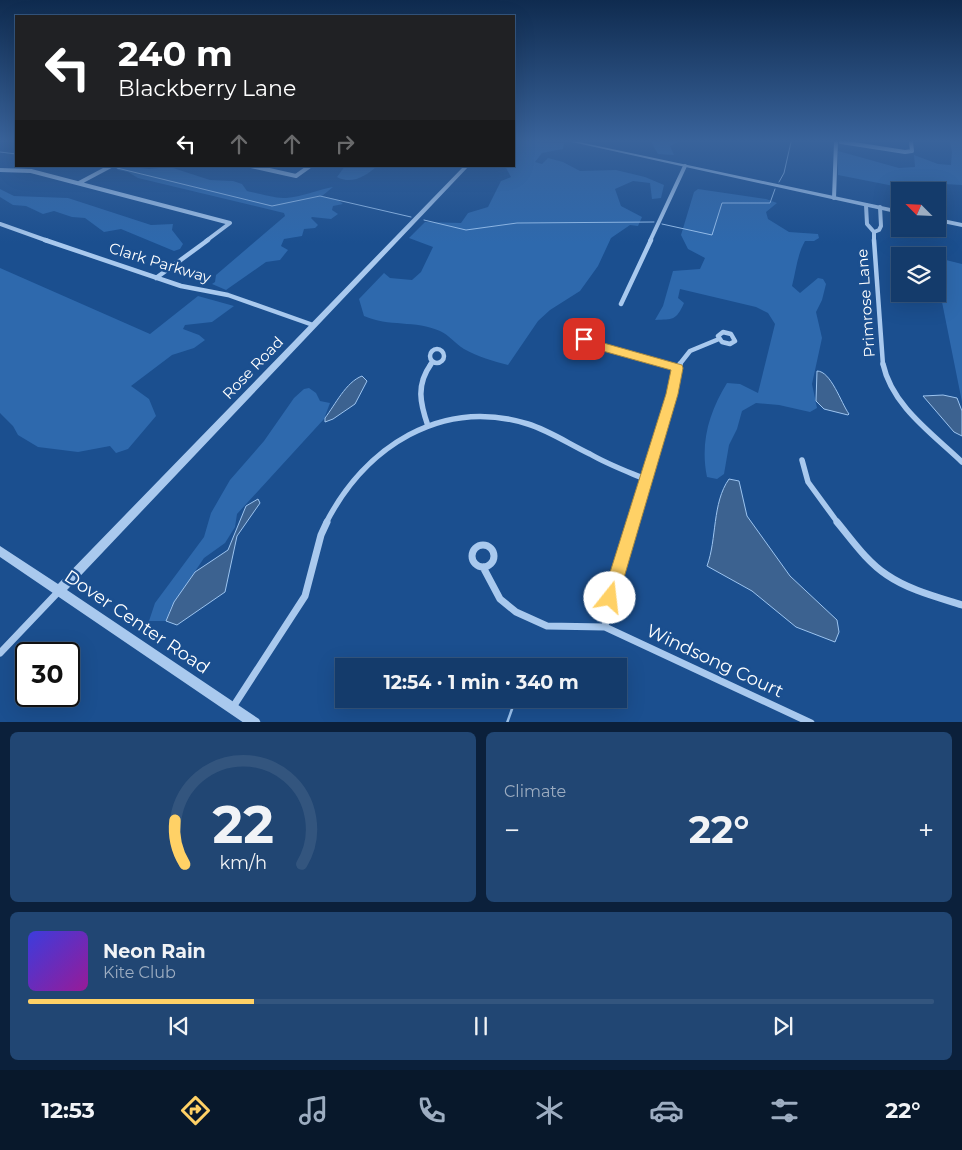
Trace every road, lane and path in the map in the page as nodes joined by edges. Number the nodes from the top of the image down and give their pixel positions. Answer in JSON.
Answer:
{"nodes":[{"id":1,"x":45,"y":176,"type":"edge"},
{"id":2,"x":93,"y":176,"type":"edge"},
{"id":3,"x":458,"y":176,"type":"edge"},
{"id":4,"x":681,"y":176,"type":"edge"},
{"id":5,"x":730,"y":176,"type":"edge"},
{"id":6,"x":835,"y":176,"type":"edge"},
{"id":7,"x":78,"y":184,"type":"junction"},
{"id":8,"x":834,"y":198,"type":"junction"},
{"id":9,"x":866,"y":205,"type":"junction"},
{"id":10,"x":880,"y":208,"type":"junction"},
{"id":11,"x":891,"y":210,"type":"edge"},
{"id":12,"x":946,"y":222,"type":"edge"},
{"id":13,"x":0,"y":224,"type":"edge"},
{"id":14,"x":962,"y":225,"type":"edge"},
{"id":15,"x":874,"y":232,"type":"junction"},
{"id":16,"x":156,"y":278,"type":"junction"},
{"id":17,"x":621,"y":304,"type":"dead end"},
{"id":18,"x":313,"y":325,"type":"junction"},
{"id":19,"x":719,"y":339,"type":"dead end"},
{"id":20,"x":596,"y":345,"type":"dead end"},
{"id":21,"x":432,"y":362,"type":"dead end"},
{"id":22,"x":678,"y":368,"type":"junction"},
{"id":23,"x":428,"y":426,"type":"junction"},
{"id":24,"x":802,"y":460,"type":"dead end"},
{"id":25,"x":962,"y":462,"type":"edge"},
{"id":26,"x":645,"y":479,"type":"junction"},
{"id":27,"x":0,"y":551,"type":"edge"},
{"id":28,"x":482,"y":567,"type":"dead end"},
{"id":29,"x":60,"y":590,"type":"junction"},
{"id":30,"x":962,"y":605,"type":"edge"},
{"id":31,"x":605,"y":627,"type":"junction"},
{"id":32,"x":0,"y":653,"type":"edge"},
{"id":33,"x":233,"y":707,"type":"junction"},
{"id":34,"x":255,"y":722,"type":"edge"},
{"id":35,"x":811,"y":722,"type":"edge"}],
"edges":[{"from":1,"to":7,"type":"street"},
{"from":2,"to":7,"type":"street"},
{"from":3,"to":18,"type":"street","name":"Rose Road"},
{"from":4,"to":17,"type":"street"},
{"from":5,"to":8,"type":"street"},
{"from":6,"to":8,"type":"street"},
{"from":7,"to":16,"type":"street"},
{"from":8,"to":9,"type":"street"},
{"from":9,"to":10,"type":"street"},
{"from":9,"to":15,"type":"street","name":"Primrose Lane"},
{"from":10,"to":11,"type":"street"},
{"from":10,"to":15,"type":"street","name":"Primrose Lane"},
{"from":12,"to":14,"type":"street"},
{"from":13,"to":16,"type":"street","name":"Clark Parkway"},
{"from":15,"to":25,"type":"street","name":"Primrose Lane"},
{"from":16,"to":18,"type":"street","name":"Clark Parkway"},
{"from":18,"to":29,"type":"street","name":"Rose Road"},
{"from":19,"to":22,"type":"street"},
{"from":20,"to":22,"type":"street"},
{"from":21,"to":23,"type":"street"},
{"from":22,"to":26,"type":"street"},
{"from":23,"to":26,"type":"street"},
{"from":23,"to":33,"type":"street"},
{"from":24,"to":30,"type":"street"},
{"from":26,"to":31,"type":"street"},
{"from":27,"to":29,"type":"street","name":"Dover Center Road"},
{"from":28,"to":31,"type":"street","name":"Windsong Court"},
{"from":29,"to":32,"type":"street"},
{"from":29,"to":33,"type":"street","name":"Dover Center Road"},
{"from":31,"to":35,"type":"street","name":"Windsong Court"},
{"from":33,"to":34,"type":"street","name":"Dover Center Road"}]}
